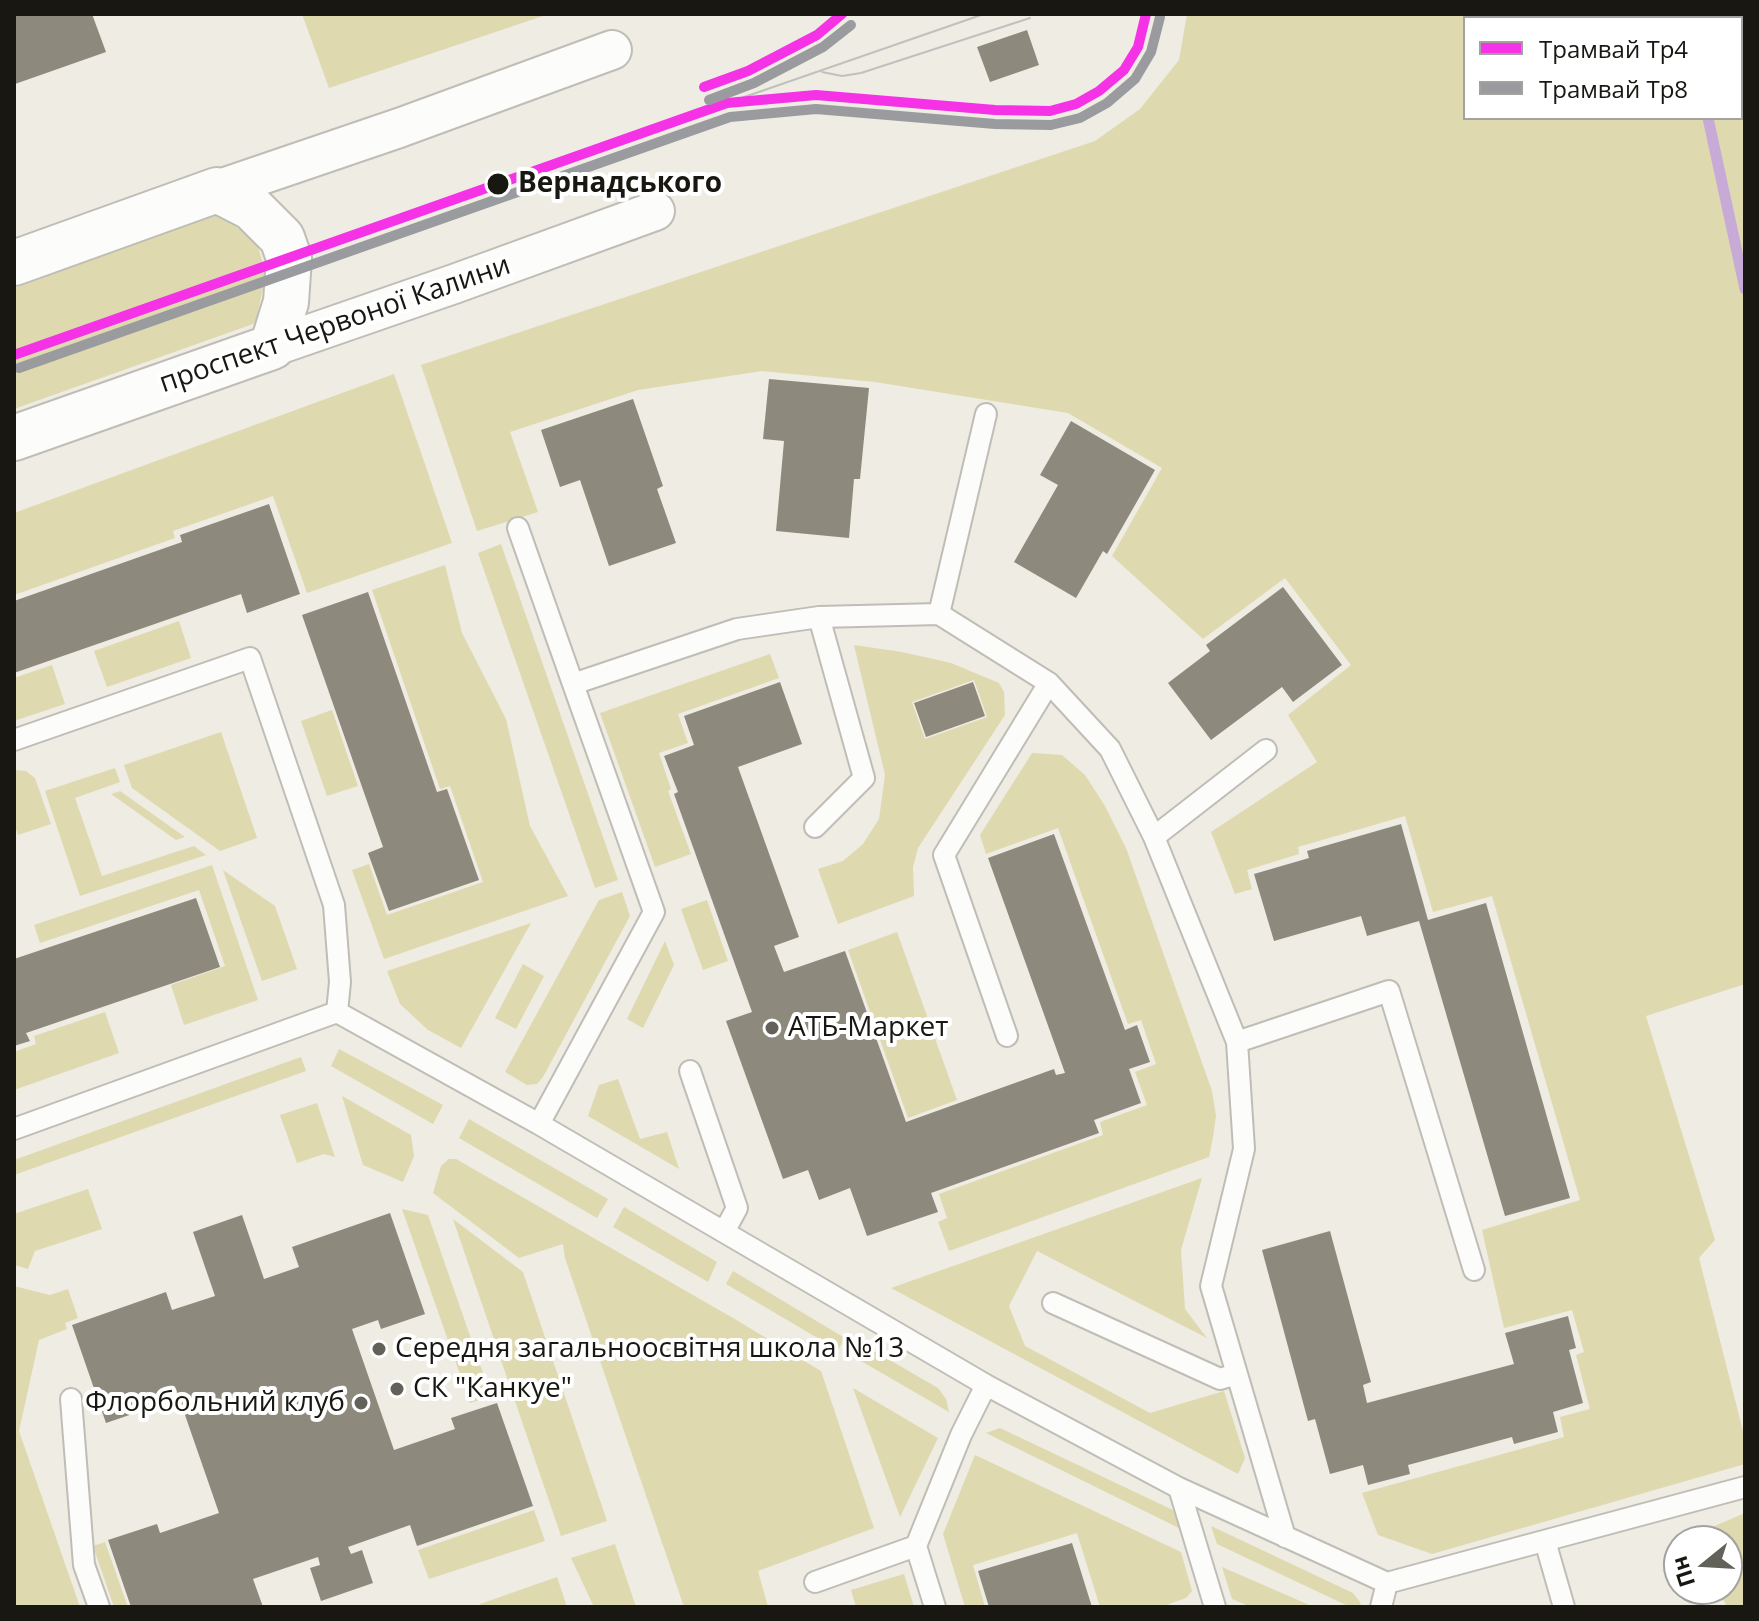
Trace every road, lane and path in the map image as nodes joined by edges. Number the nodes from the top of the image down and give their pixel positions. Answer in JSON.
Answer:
{"nodes":[{"id":1,"x":612,"y":50,"type":"dead end"},
{"id":2,"x":217,"y":190,"type":"junction"},
{"id":3,"x":655,"y":211,"type":"dead end"},
{"id":4,"x":14,"y":263,"type":"edge"},
{"id":5,"x":272,"y":347,"type":"junction"},
{"id":6,"x":986,"y":414,"type":"dead end"},
{"id":7,"x":14,"y":438,"type":"edge"},
{"id":8,"x":518,"y":528,"type":"dead end"},
{"id":9,"x":939,"y":614,"type":"junction"},
{"id":10,"x":819,"y":617,"type":"junction"},
{"id":11,"x":1049,"y":683,"type":"junction"},
{"id":12,"x":573,"y":684,"type":"junction"},
{"id":13,"x":14,"y":740,"type":"edge"},
{"id":14,"x":1266,"y":750,"type":"dead end"},
{"id":15,"x":815,"y":827,"type":"dead end"},
{"id":16,"x":1154,"y":837,"type":"junction"},
{"id":17,"x":337,"y":1012,"type":"junction"},
{"id":18,"x":1007,"y":1036,"type":"dead end"},
{"id":19,"x":1237,"y":1042,"type":"junction"},
{"id":20,"x":690,"y":1071,"type":"dead end"},
{"id":21,"x":539,"y":1124,"type":"junction"},
{"id":22,"x":14,"y":1129,"type":"edge"},
{"id":23,"x":724,"y":1232,"type":"junction"},
{"id":24,"x":1474,"y":1270,"type":"dead end"},
{"id":25,"x":1053,"y":1303,"type":"dead end"},
{"id":26,"x":1236,"y":1374,"type":"junction"},
{"id":27,"x":986,"y":1385,"type":"junction"},
{"id":28,"x":71,"y":1399,"type":"dead end"},
{"id":29,"x":1745,"y":1487,"type":"edge"},
{"id":30,"x":1179,"y":1488,"type":"junction"},
{"id":31,"x":1285,"y":1537,"type":"junction"},
{"id":32,"x":1545,"y":1541,"type":"junction"},
{"id":33,"x":916,"y":1546,"type":"junction"},
{"id":34,"x":815,"y":1582,"type":"dead end"},
{"id":35,"x":1387,"y":1583,"type":"junction"},
{"id":36,"x":99,"y":1607,"type":"edge"},
{"id":37,"x":935,"y":1607,"type":"edge"},
{"id":38,"x":1215,"y":1607,"type":"edge"},
{"id":39,"x":1381,"y":1607,"type":"edge"},
{"id":40,"x":1564,"y":1607,"type":"edge"}],
"edges":[{"from":1,"to":2,"type":"street"},
{"from":2,"to":4,"type":"street"},
{"from":2,"to":5,"type":"street"},
{"from":3,"to":5,"type":"street","name":"проспект Червоної Калини"},
{"from":5,"to":7,"type":"street","name":"проспект Червоної Калини"},
{"from":6,"to":9,"type":"lane"},
{"from":8,"to":12,"type":"lane"},
{"from":9,"to":10,"type":"lane"},
{"from":9,"to":11,"type":"lane"},
{"from":10,"to":12,"type":"lane"},
{"from":10,"to":15,"type":"lane"},
{"from":11,"to":16,"type":"lane"},
{"from":11,"to":18,"type":"lane"},
{"from":12,"to":21,"type":"lane"},
{"from":13,"to":17,"type":"lane"},
{"from":14,"to":16,"type":"lane"},
{"from":16,"to":19,"type":"lane"},
{"from":17,"to":21,"type":"lane"},
{"from":17,"to":22,"type":"lane"},
{"from":19,"to":24,"type":"lane"},
{"from":19,"to":26,"type":"lane"},
{"from":20,"to":23,"type":"lane"},
{"from":21,"to":23,"type":"lane"},
{"from":23,"to":27,"type":"lane"},
{"from":25,"to":26,"type":"lane"},
{"from":26,"to":31,"type":"lane"},
{"from":27,"to":30,"type":"lane"},
{"from":27,"to":33,"type":"lane"},
{"from":28,"to":36,"type":"lane"},
{"from":29,"to":32,"type":"lane"},
{"from":30,"to":31,"type":"lane"},
{"from":30,"to":38,"type":"lane"},
{"from":31,"to":35,"type":"lane"},
{"from":32,"to":35,"type":"lane"},
{"from":32,"to":40,"type":"lane"},
{"from":33,"to":34,"type":"lane"},
{"from":33,"to":37,"type":"lane"},
{"from":35,"to":39,"type":"lane"}]}
